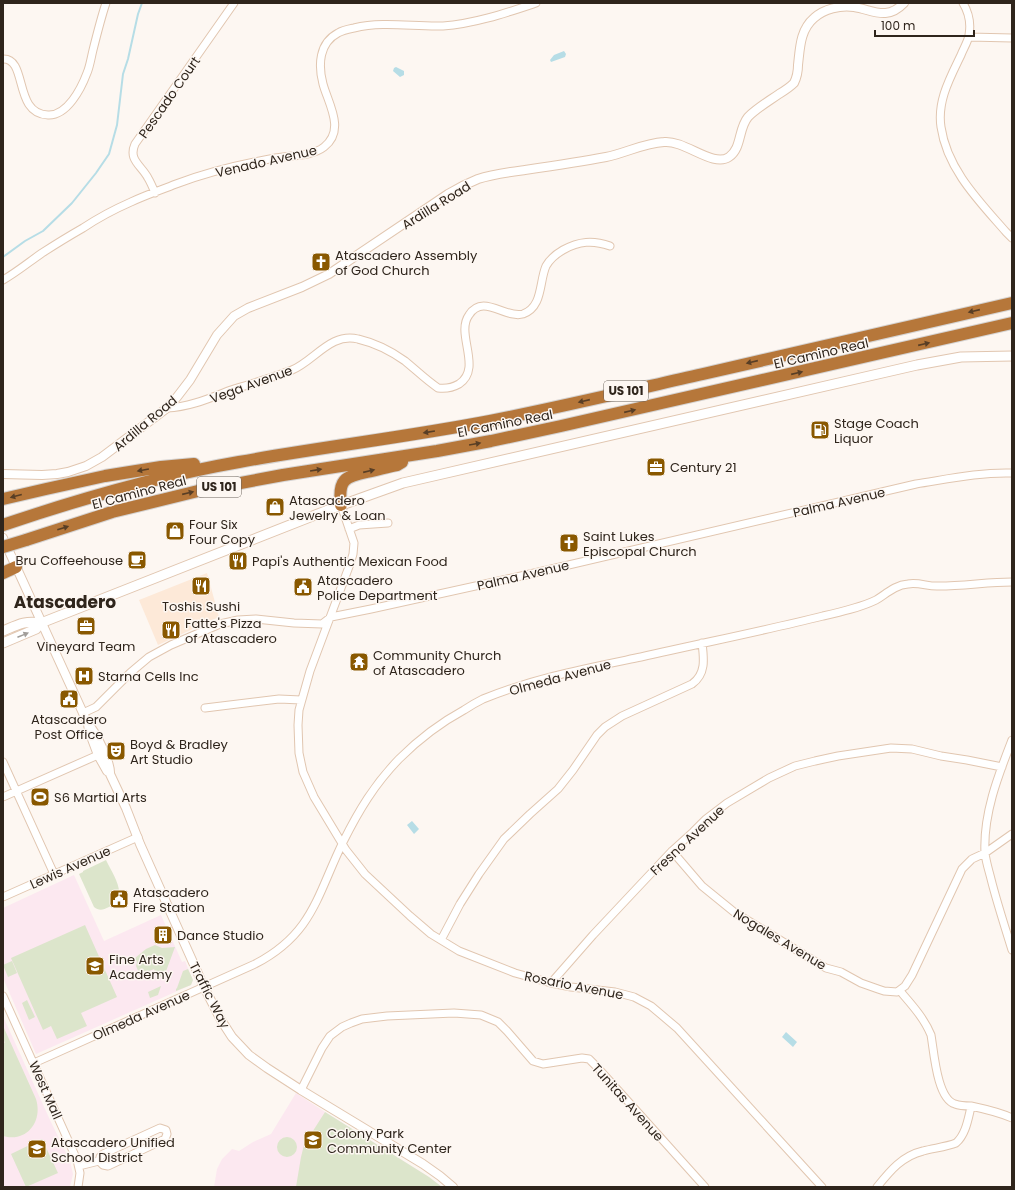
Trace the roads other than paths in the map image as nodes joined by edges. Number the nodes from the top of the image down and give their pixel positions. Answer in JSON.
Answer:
{"nodes":[{"id":1,"x":106,"y":3,"type":"edge"},
{"id":2,"x":234,"y":3,"type":"edge"},
{"id":3,"x":536,"y":3,"type":"edge"},
{"id":4,"x":904,"y":3,"type":"edge"},
{"id":5,"x":963,"y":3,"type":"edge"},
{"id":6,"x":969,"y":37,"type":"junction"},
{"id":7,"x":1012,"y":38,"type":"edge"},
{"id":8,"x":3,"y":59,"type":"edge"},
{"id":9,"x":155,"y":193,"type":"junction"},
{"id":10,"x":1012,"y":238,"type":"edge"},
{"id":11,"x":610,"y":246,"type":"dead end"},
{"id":12,"x":3,"y":280,"type":"edge"},
{"id":13,"x":1012,"y":303,"type":"edge"},
{"id":14,"x":1012,"y":323,"type":"edge"},
{"id":15,"x":1012,"y":356,"type":"edge"},
{"id":16,"x":167,"y":408,"type":"junction"},
{"id":17,"x":416,"y":454,"type":"junction"},
{"id":18,"x":238,"y":462,"type":"junction"},
{"id":19,"x":1012,"y":473,"type":"edge"},
{"id":20,"x":3,"y":474,"type":"edge"},
{"id":21,"x":3,"y":499,"type":"edge"},
{"id":22,"x":341,"y":505,"type":"junction"},
{"id":23,"x":388,"y":524,"type":"dead end"},
{"id":24,"x":3,"y":525,"type":"edge"},
{"id":25,"x":349,"y":529,"type":"junction"},
{"id":26,"x":3,"y":538,"type":"edge"},
{"id":27,"x":3,"y":547,"type":"edge"},
{"id":28,"x":16,"y":567,"type":"junction"},
{"id":29,"x":3,"y":573,"type":"edge"},
{"id":30,"x":1012,"y":582,"type":"edge"},
{"id":31,"x":331,"y":617,"type":"junction"},
{"id":32,"x":41,"y":623,"type":"junction"},
{"id":33,"x":3,"y":631,"type":"edge"},
{"id":34,"x":3,"y":643,"type":"edge"},
{"id":35,"x":702,"y":643,"type":"junction"},
{"id":36,"x":301,"y":700,"type":"junction"},
{"id":37,"x":205,"y":708,"type":"dead end"},
{"id":38,"x":83,"y":713,"type":"junction"},
{"id":39,"x":88,"y":724,"type":"junction"},
{"id":40,"x":1012,"y":740,"type":"edge"},
{"id":41,"x":98,"y":755,"type":"junction"},
{"id":42,"x":3,"y":762,"type":"edge"},
{"id":43,"x":1002,"y":767,"type":"junction"},
{"id":44,"x":110,"y":774,"type":"junction"},
{"id":45,"x":16,"y":791,"type":"junction"},
{"id":46,"x":3,"y":797,"type":"edge"},
{"id":47,"x":1012,"y":834,"type":"edge"},
{"id":48,"x":138,"y":837,"type":"junction"},
{"id":49,"x":342,"y":844,"type":"junction"},
{"id":50,"x":672,"y":851,"type":"junction"},
{"id":51,"x":985,"y":853,"type":"junction"},
{"id":52,"x":54,"y":874,"type":"junction"},
{"id":53,"x":3,"y":897,"type":"edge"},
{"id":54,"x":440,"y":940,"type":"junction"},
{"id":55,"x":1012,"y":950,"type":"edge"},
{"id":56,"x":551,"y":983,"type":"junction"},
{"id":57,"x":204,"y":987,"type":"junction"},
{"id":58,"x":900,"y":991,"type":"junction"},
{"id":59,"x":3,"y":996,"type":"edge"},
{"id":60,"x":34,"y":1063,"type":"junction"},
{"id":61,"x":301,"y":1090,"type":"junction"},
{"id":62,"x":972,"y":1106,"type":"junction"},
{"id":63,"x":1012,"y":1118,"type":"edge"},
{"id":64,"x":99,"y":1161,"type":"junction"},
{"id":65,"x":79,"y":1166,"type":"junction"},
{"id":66,"x":78,"y":1187,"type":"edge"},
{"id":67,"x":453,"y":1187,"type":"edge"},
{"id":68,"x":705,"y":1187,"type":"edge"},
{"id":69,"x":822,"y":1187,"type":"edge"},
{"id":70,"x":877,"y":1187,"type":"edge"}],
"edges":[{"from":1,"to":8,"type":"street"},
{"from":2,"to":9,"type":"street","name":"Pescado Court"},
{"from":3,"to":9,"type":"street","name":"Venado Avenue"},
{"from":4,"to":16,"type":"street","name":"Ardilla Road"},
{"from":5,"to":6,"type":"street"},
{"from":6,"to":7,"type":"street"},
{"from":6,"to":10,"type":"street"},
{"from":9,"to":12,"type":"street","name":"Venado Avenue"},
{"from":11,"to":16,"type":"street","name":"Vega Avenue"},
{"from":13,"to":18,"type":"highway","name":"El Camino Real","number":"US 101","one_way":true},
{"from":17,"to":14,"type":"highway","name":"El Camino Real","number":"US 101","one_way":true},
{"from":15,"to":22,"type":"main road"},
{"from":16,"to":20,"type":"street","name":"Ardilla Road"},
{"from":22,"to":17,"type":"highway","one_way":true},
{"from":27,"to":17,"type":"highway","name":"El Camino Real","number":"US 101","one_way":true,"bridge":true},
{"from":18,"to":21,"type":"highway","one_way":true},
{"from":18,"to":24,"type":"highway","name":"El Camino Real","number":"US 101"},
{"from":19,"to":31,"type":"street","name":"Palma Avenue"},
{"from":22,"to":25,"type":"street","name":"Rosario Avenue"},
{"from":22,"to":32,"type":"main road"},
{"from":23,"to":25,"type":"street"},
{"from":25,"to":31,"type":"street","name":"Rosario Avenue"},
{"from":26,"to":28,"type":"street","name":"Traffic Way"},
{"from":28,"to":29,"type":"highway"},
{"from":28,"to":32,"type":"street","name":"Traffic Way"},
{"from":30,"to":35,"type":"street","name":"Olmeda Avenue"},
{"from":31,"to":36,"type":"street","name":"Rosario Avenue"},
{"from":31,"to":38,"type":"street","name":"Palma Avenue"},
{"from":32,"to":33,"type":"main road"},
{"from":34,"to":32,"type":"main road","one_way":true},
{"from":32,"to":38,"type":"street","name":"Traffic Way"},
{"from":35,"to":49,"type":"street","name":"Olmeda Avenue"},
{"from":35,"to":54,"type":"street"},
{"from":36,"to":37,"type":"street"},
{"from":36,"to":49,"type":"street","name":"Rosario Avenue"},
{"from":38,"to":39,"type":"street","name":"Traffic Way"},
{"from":39,"to":41,"type":"street","name":"Traffic Way"},
{"from":39,"to":44,"type":"street","name":"Traffic Way"},
{"from":40,"to":43,"type":"street"},
{"from":41,"to":44,"type":"street","name":"Traffic Way"},
{"from":41,"to":45,"type":"street"},
{"from":42,"to":45,"type":"street"},
{"from":43,"to":50,"type":"street","name":"Fresno Avenue"},
{"from":43,"to":51,"type":"street"},
{"from":44,"to":48,"type":"street","name":"Traffic Way"},
{"from":45,"to":46,"type":"street"},
{"from":45,"to":52,"type":"street"},
{"from":47,"to":51,"type":"street"},
{"from":48,"to":52,"type":"street","name":"Lewis Avenue"},
{"from":48,"to":57,"type":"street","name":"Traffic Way"},
{"from":49,"to":54,"type":"street","name":"Rosario Avenue"},
{"from":49,"to":57,"type":"street","name":"Olmeda Avenue"},
{"from":50,"to":56,"type":"street","name":"Fresno Avenue"},
{"from":50,"to":58,"type":"street","name":"Nogales Avenue"},
{"from":51,"to":55,"type":"street"},
{"from":51,"to":58,"type":"street"},
{"from":52,"to":53,"type":"street","name":"Lewis Avenue"},
{"from":54,"to":56,"type":"street","name":"Rosario Avenue"},
{"from":56,"to":69,"type":"street","name":"Rosario Avenue"},
{"from":57,"to":60,"type":"street","name":"Olmeda Avenue"},
{"from":57,"to":61,"type":"street","name":"Traffic Way"},
{"from":58,"to":62,"type":"street"},
{"from":59,"to":60,"type":"street","name":"West Mall"},
{"from":60,"to":65,"type":"street","name":"West Mall"},
{"from":61,"to":67,"type":"street","name":"Traffic Way"},
{"from":61,"to":68,"type":"street","name":"Tunitas Avenue"},
{"from":62,"to":63,"type":"street"},
{"from":62,"to":70,"type":"street"},
{"from":64,"to":64,"type":"street"},
{"from":64,"to":65,"type":"street"},
{"from":65,"to":66,"type":"street","name":"West Mall"}]}
